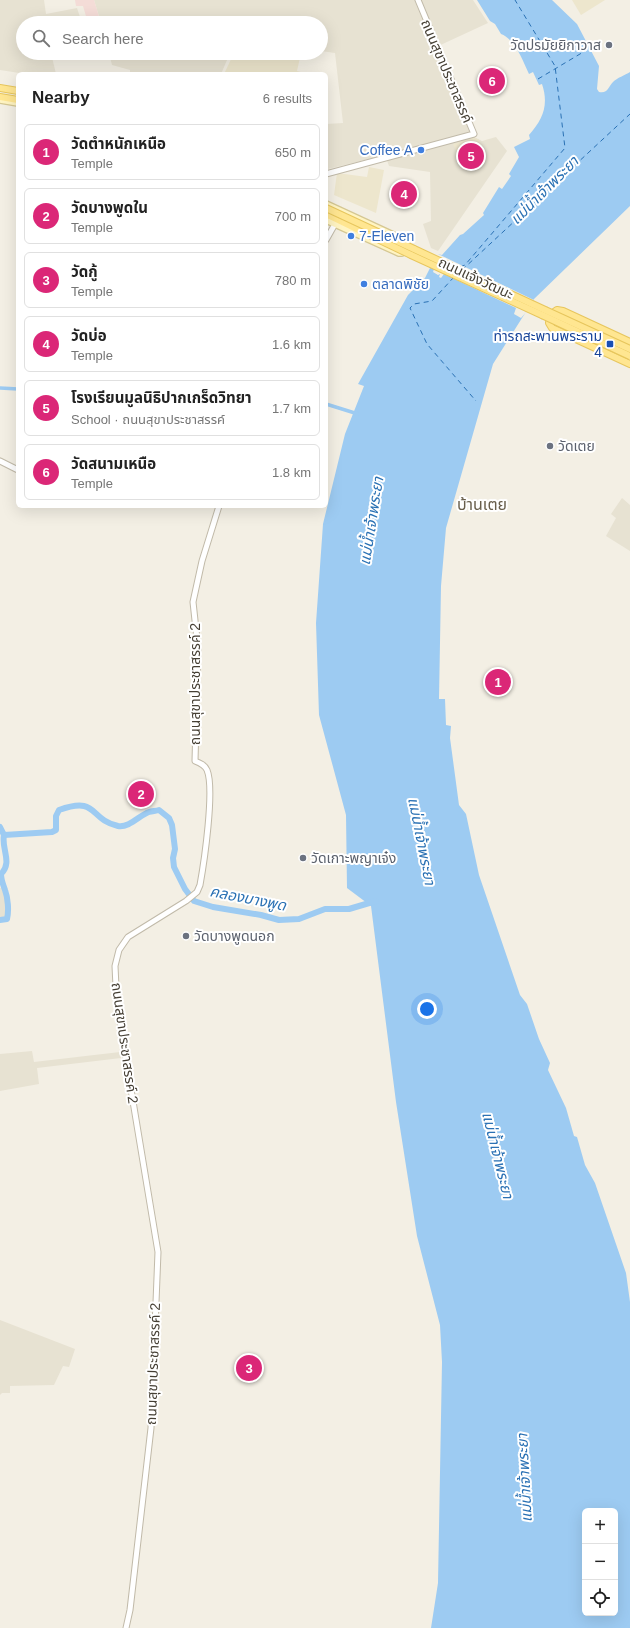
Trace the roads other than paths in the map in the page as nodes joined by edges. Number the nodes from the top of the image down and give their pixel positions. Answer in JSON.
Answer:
{"nodes":[{"id":1,"x":418,"y":0,"type":"edge"},
{"id":2,"x":0,"y":87,"type":"edge"},
{"id":3,"x":16,"y":90,"type":"edge"},
{"id":4,"x":0,"y":92,"type":"edge"},
{"id":5,"x":16,"y":95,"type":"edge"},
{"id":6,"x":0,"y":97,"type":"edge"},
{"id":7,"x":0,"y":100,"type":"edge"},
{"id":8,"x":16,"y":100,"type":"edge"},
{"id":9,"x":16,"y":103,"type":"edge"},
{"id":10,"x":328,"y":173,"type":"edge"},
{"id":11,"x":328,"y":205,"type":"edge"},
{"id":12,"x":328,"y":209,"type":"edge"},
{"id":13,"x":328,"y":216,"type":"edge"},
{"id":14,"x":328,"y":220,"type":"edge"},
{"id":15,"x":335,"y":221,"type":"junction"},
{"id":16,"x":373,"y":226,"type":"junction"},
{"id":17,"x":328,"y":236,"type":"edge"},
{"id":18,"x":368,"y":238,"type":"junction"},
{"id":19,"x":543,"y":313,"type":"junction"},
{"id":20,"x":630,"y":342,"type":"edge"},
{"id":21,"x":630,"y":349,"type":"edge"},
{"id":22,"x":630,"y":356,"type":"edge"},
{"id":23,"x":630,"y":364,"type":"edge"},
{"id":24,"x":0,"y":461,"type":"edge"},
{"id":25,"x":16,"y":469,"type":"edge"},
{"id":26,"x":218,"y":508,"type":"edge"},
{"id":27,"x":126,"y":1628,"type":"edge"}],
"edges":[{"from":1,"to":10,"type":"street","name":"ถนนสุขาประชาสรรค์"},
{"from":2,"to":3,"type":"main road"},
{"from":4,"to":5,"type":"main road"},
{"from":6,"to":8,"type":"main road"},
{"from":7,"to":9,"type":"main road"},
{"from":11,"to":16,"type":"main road","name":"ถนนแจ้งวัฒนะ"},
{"from":12,"to":19,"type":"main road","name":"ถนนแจ้งวัฒนะ","bridge":true},
{"from":13,"to":15,"type":"main road","name":"ถนนแจ้งวัฒนะ"},
{"from":14,"to":15,"type":"main road","name":"ถนนแจ้งวัฒนะ"},
{"from":15,"to":17,"type":"street"},
{"from":15,"to":18,"type":"main road","name":"ถนนแจ้งวัฒนะ"},
{"from":15,"to":19,"type":"main road","name":"ถนนแจ้งวัฒนะ","bridge":true},
{"from":16,"to":18,"type":"main road"},
{"from":16,"to":18,"type":"main road","name":"ถนนแจ้งวัฒนะ"},
{"from":19,"to":21,"type":"main road","bridge":true},
{"from":19,"to":22,"type":"main road","bridge":true},
{"from":20,"to":23,"type":"main road"},
{"from":24,"to":25,"type":"street"},
{"from":26,"to":27,"type":"street","name":"ถนนสุขาประชาสรรค์ 2"}]}
